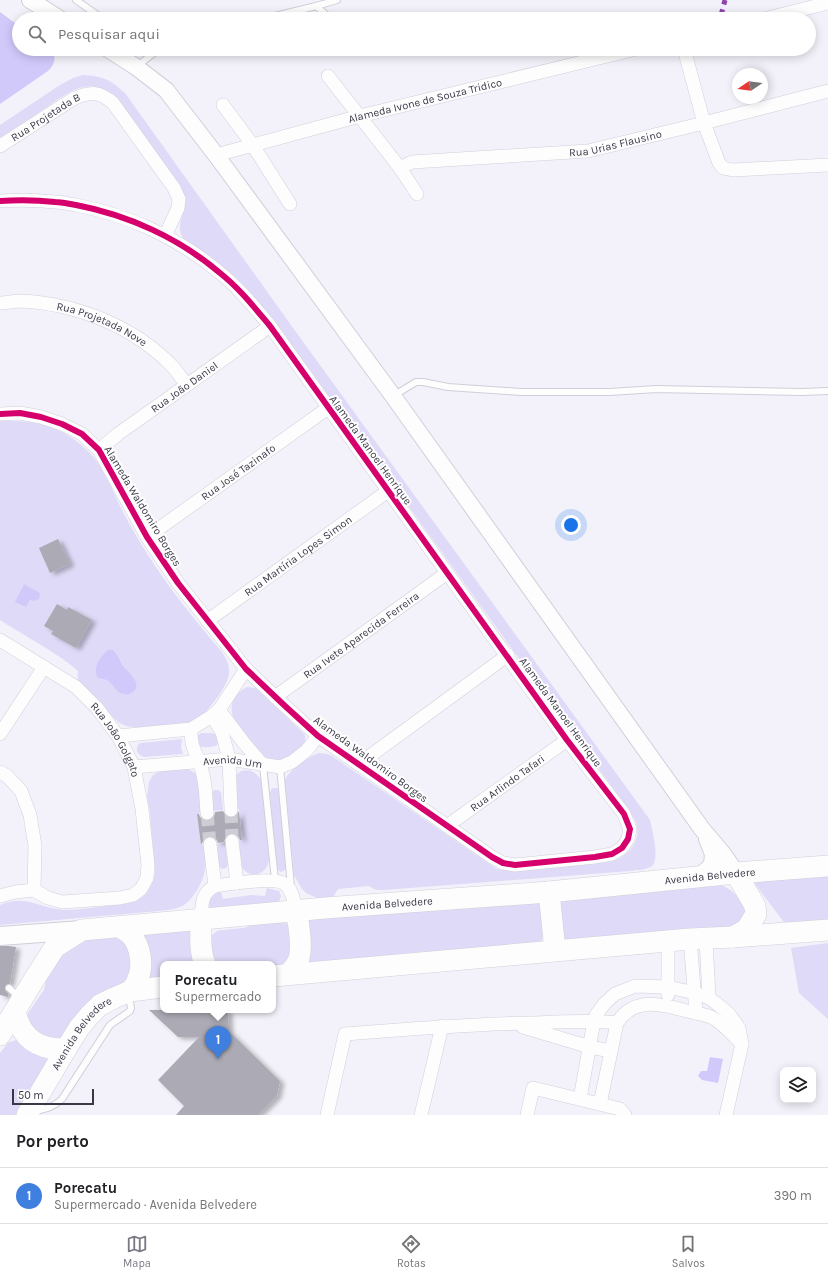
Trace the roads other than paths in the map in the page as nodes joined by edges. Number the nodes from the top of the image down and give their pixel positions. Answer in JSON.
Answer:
{"nodes":[{"id":1,"x":30,"y":0,"type":"edge"},
{"id":2,"x":76,"y":0,"type":"edge"},
{"id":3,"x":337,"y":0,"type":"edge"},
{"id":4,"x":828,"y":3,"type":"edge"},
{"id":5,"x":316,"y":6,"type":"junction"},
{"id":6,"x":49,"y":12,"type":"edge"},
{"id":7,"x":93,"y":12,"type":"edge"},
{"id":8,"x":291,"y":12,"type":"edge"},
{"id":9,"x":323,"y":12,"type":"edge"},
{"id":10,"x":792,"y":12,"type":"edge"},
{"id":11,"x":119,"y":56,"type":"edge"},
{"id":12,"x":149,"y":56,"type":"edge"},
{"id":13,"x":607,"y":56,"type":"edge"},
{"id":14,"x":686,"y":56,"type":"edge"},
{"id":15,"x":136,"y":67,"type":"junction"},
{"id":16,"x":328,"y":76,"type":"dead end"},
{"id":17,"x":828,"y":91,"type":"edge"},
{"id":18,"x":223,"y":105,"type":"dead end"},
{"id":19,"x":360,"y":116,"type":"junction"},
{"id":20,"x":704,"y":123,"type":"junction"},
{"id":21,"x":252,"y":144,"type":"junction"},
{"id":22,"x":0,"y":146,"type":"edge"},
{"id":23,"x":216,"y":155,"type":"junction"},
{"id":24,"x":828,"y":165,"type":"edge"},
{"id":25,"x":400,"y":168,"type":"junction"},
{"id":26,"x":417,"y":194,"type":"dead end"},
{"id":27,"x":0,"y":201,"type":"edge"},
{"id":28,"x":290,"y":204,"type":"dead end"},
{"id":29,"x":165,"y":236,"type":"junction"},
{"id":30,"x":0,"y":303,"type":"edge"},
{"id":31,"x":270,"y":326,"type":"junction"},
{"id":32,"x":186,"y":384,"type":"junction"},
{"id":33,"x":828,"y":390,"type":"edge"},
{"id":34,"x":393,"y":396,"type":"junction"},
{"id":35,"x":328,"y":408,"type":"junction"},
{"id":36,"x":0,"y":412,"type":"edge"},
{"id":37,"x":99,"y":450,"type":"junction"},
{"id":38,"x":388,"y":490,"type":"junction"},
{"id":39,"x":147,"y":536,"type":"junction"},
{"id":40,"x":447,"y":573,"type":"junction"},
{"id":41,"x":207,"y":621,"type":"junction"},
{"id":42,"x":0,"y":640,"type":"edge"},
{"id":43,"x":508,"y":655,"type":"junction"},
{"id":44,"x":44,"y":667,"type":"junction"},
{"id":45,"x":246,"y":669,"type":"junction"},
{"id":46,"x":276,"y":697,"type":"junction"},
{"id":47,"x":216,"y":713,"type":"junction"},
{"id":48,"x":191,"y":729,"type":"junction"},
{"id":49,"x":0,"y":734,"type":"edge"},
{"id":50,"x":118,"y":736,"type":"junction"},
{"id":51,"x":318,"y":736,"type":"junction"},
{"id":52,"x":567,"y":740,"type":"junction"},
{"id":53,"x":229,"y":759,"type":"junction"},
{"id":54,"x":198,"y":761,"type":"junction"},
{"id":55,"x":359,"y":764,"type":"junction"},
{"id":56,"x":263,"y":765,"type":"junction"},
{"id":57,"x":134,"y":767,"type":"junction"},
{"id":58,"x":280,"y":767,"type":"junction"},
{"id":59,"x":0,"y":772,"type":"edge"},
{"id":60,"x":231,"y":810,"type":"tunnel mouth"},
{"id":61,"x":207,"y":813,"type":"tunnel mouth"},
{"id":62,"x":447,"y":826,"type":"junction"},
{"id":63,"x":702,"y":829,"type":"junction"},
{"id":64,"x":232,"y":841,"type":"tunnel mouth"},
{"id":65,"x":210,"y":844,"type":"tunnel mouth"},
{"id":66,"x":503,"y":864,"type":"joint"},
{"id":67,"x":828,"y":866,"type":"edge"},
{"id":68,"x":736,"y":873,"type":"junction"},
{"id":69,"x":699,"y":877,"type":"junction"},
{"id":70,"x":275,"y":880,"type":"junction"},
{"id":71,"x":237,"y":883,"type":"junction"},
{"id":72,"x":215,"y":886,"type":"junction"},
{"id":73,"x":34,"y":890,"type":"junction"},
{"id":74,"x":291,"y":891,"type":"junction"},
{"id":75,"x":549,"y":892,"type":"junction"},
{"id":76,"x":0,"y":896,"type":"edge"},
{"id":77,"x":296,"y":911,"type":"junction"},
{"id":78,"x":201,"y":919,"type":"junction"},
{"id":79,"x":120,"y":926,"type":"junction"},
{"id":80,"x":82,"y":930,"type":"junction"},
{"id":81,"x":828,"y":930,"type":"edge"},
{"id":82,"x":0,"y":936,"type":"edge"},
{"id":83,"x":733,"y":937,"type":"junction"},
{"id":84,"x":698,"y":939,"type":"junction"},
{"id":85,"x":668,"y":941,"type":"junction"},
{"id":86,"x":555,"y":950,"type":"junction"},
{"id":87,"x":204,"y":961,"type":"edge"},
{"id":88,"x":281,"y":975,"type":"edge"},
{"id":89,"x":160,"y":987,"type":"edge"},
{"id":90,"x":668,"y":987,"type":"junction"},
{"id":91,"x":129,"y":992,"type":"junction"},
{"id":92,"x":695,"y":993,"type":"junction"},
{"id":93,"x":709,"y":998,"type":"junction"},
{"id":94,"x":15,"y":1000,"type":"junction"},
{"id":95,"x":668,"y":1006,"type":"junction"},
{"id":96,"x":696,"y":1013,"type":"junction"},
{"id":97,"x":594,"y":1021,"type":"junction"},
{"id":98,"x":510,"y":1023,"type":"junction"},
{"id":99,"x":617,"y":1023,"type":"junction"},
{"id":100,"x":442,"y":1026,"type":"junction"},
{"id":101,"x":0,"y":1035,"type":"edge"},
{"id":102,"x":742,"y":1044,"type":"junction"},
{"id":103,"x":590,"y":1046,"type":"junction"},
{"id":104,"x":66,"y":1050,"type":"junction"},
{"id":105,"x":611,"y":1051,"type":"junction"},
{"id":106,"x":580,"y":1099,"type":"junction"},
{"id":107,"x":600,"y":1104,"type":"junction"},
{"id":108,"x":28,"y":1114,"type":"edge"},
{"id":109,"x":328,"y":1115,"type":"edge"},
{"id":110,"x":421,"y":1115,"type":"edge"},
{"id":111,"x":527,"y":1115,"type":"edge"},
{"id":112,"x":625,"y":1115,"type":"edge"},
{"id":113,"x":726,"y":1115,"type":"edge"}],
"edges":[{"from":1,"to":6,"type":"street"},
{"from":2,"to":7,"type":"lane"},
{"from":3,"to":5,"type":"lane"},
{"from":4,"to":10,"type":"street"},
{"from":5,"to":8,"type":"lane"},
{"from":5,"to":9,"type":"lane"},
{"from":11,"to":15,"type":"street"},
{"from":12,"to":15,"type":"lane"},
{"from":13,"to":19,"type":"street","name":"Alameda Ivone de Souza Tridico"},
{"from":14,"to":20,"type":"street"},
{"from":15,"to":23,"type":"street"},
{"from":16,"to":19,"type":"street"},
{"from":17,"to":20,"type":"street","name":"Rua Urias Flausino"},
{"from":18,"to":21,"type":"street"},
{"from":19,"to":21,"type":"street","name":"Alameda Ivone de Souza Tridico"},
{"from":19,"to":25,"type":"street"},
{"from":20,"to":24,"type":"street"},
{"from":20,"to":25,"type":"street","name":"Rua Urias Flausino"},
{"from":21,"to":23,"type":"street","name":"Alameda Ivone de Souza Tridico"},
{"from":21,"to":28,"type":"street"},
{"from":22,"to":29,"type":"street","name":"Rua Projetada B"},
{"from":23,"to":34,"type":"street"},
{"from":25,"to":26,"type":"street"},
{"from":27,"to":29,"type":"street","name":"Alameda Manoel Henrique"},
{"from":29,"to":31,"type":"street","name":"Alameda Manoel Henrique"},
{"from":30,"to":32,"type":"street","name":"Rua Projetada Nove"},
{"from":31,"to":32,"type":"street","name":"Rua João Daniel"},
{"from":31,"to":35,"type":"street","name":"Alameda Manoel Henrique"},
{"from":32,"to":37,"type":"street","name":"Rua João Daniel"},
{"from":33,"to":34,"type":"lane"},
{"from":34,"to":63,"type":"street"},
{"from":35,"to":38,"type":"street","name":"Alameda Manoel Henrique"},
{"from":35,"to":39,"type":"street","name":"Rua José Tazinafo"},
{"from":36,"to":37,"type":"street","name":"Alameda Waldomiro Borges"},
{"from":37,"to":39,"type":"street","name":"Alameda Waldomiro Borges"},
{"from":38,"to":40,"type":"street","name":"Alameda Manoel Henrique"},
{"from":38,"to":41,"type":"street","name":"Rua Martíria Lopes Simon"},
{"from":39,"to":41,"type":"street","name":"Alameda Waldomiro Borges"},
{"from":40,"to":43,"type":"street","name":"Alameda Manoel Henrique"},
{"from":40,"to":46,"type":"street","name":"Rua Ivete Aparecida Ferreira"},
{"from":41,"to":45,"type":"street","name":"Alameda Waldomiro Borges"},
{"from":42,"to":44,"type":"street","name":"Rua João Golgato"},
{"from":43,"to":52,"type":"street","name":"Alameda Manoel Henrique"},
{"from":43,"to":55,"type":"street"},
{"from":44,"to":49,"type":"street"},
{"from":44,"to":50,"type":"street","name":"Rua João Golgato"},
{"from":45,"to":46,"type":"street","name":"Alameda Waldomiro Borges"},
{"from":45,"to":47,"type":"street"},
{"from":46,"to":51,"type":"street","name":"Alameda Waldomiro Borges"},
{"from":47,"to":48,"type":"street"},
{"from":47,"to":53,"type":"street"},
{"from":47,"to":56,"type":"street"},
{"from":48,"to":50,"type":"street"},
{"from":48,"to":54,"type":"street"},
{"from":50,"to":57,"type":"street","name":"Rua João Golgato"},
{"from":51,"to":55,"type":"street","name":"Alameda Waldomiro Borges"},
{"from":51,"to":58,"type":"street"},
{"from":52,"to":62,"type":"street","name":"Rua Arlindo Tafari"},
{"from":52,"to":66,"type":"street","name":"Alameda Manoel Henrique"},
{"from":53,"to":54,"type":"street","name":"Avenida Um"},
{"from":53,"to":56,"type":"street","name":"Avenida Um"},
{"from":53,"to":60,"type":"street"},
{"from":54,"to":57,"type":"street","name":"Avenida Um"},
{"from":54,"to":61,"type":"street"},
{"from":55,"to":62,"type":"street","name":"Alameda Waldomiro Borges"},
{"from":56,"to":58,"type":"street","name":"Avenida Um"},
{"from":56,"to":70,"type":"lane"},
{"from":57,"to":73,"type":"street","name":"Rua João Golgato"},
{"from":58,"to":74,"type":"lane"},
{"from":59,"to":73,"type":"street"},
{"from":62,"to":66,"type":"street","name":"Alameda Waldomiro Borges"},
{"from":63,"to":68,"type":"street"},
{"from":63,"to":69,"type":"street"},
{"from":64,"to":71,"type":"street"},
{"from":65,"to":72,"type":"street"},
{"from":67,"to":68,"type":"main road","name":"Avenida Belvedere"},
{"from":68,"to":69,"type":"main road","name":"Avenida Belvedere"},
{"from":68,"to":83,"type":"main road"},
{"from":69,"to":75,"type":"main road","name":"Avenida Belvedere"},
{"from":70,"to":71,"type":"street"},
{"from":70,"to":74,"type":"street"},
{"from":71,"to":72,"type":"street"},
{"from":72,"to":78,"type":"street"},
{"from":73,"to":76,"type":"street"},
{"from":74,"to":77,"type":"street"},
{"from":75,"to":77,"type":"main road","name":"Avenida Belvedere"},
{"from":75,"to":86,"type":"main road"},
{"from":77,"to":78,"type":"main road","name":"Avenida Belvedere"},
{"from":77,"to":88,"type":"main road"},
{"from":78,"to":79,"type":"main road","name":"Avenida Belvedere"},
{"from":78,"to":87,"type":"main road"},
{"from":79,"to":80,"type":"main road","name":"Avenida Belvedere"},
{"from":79,"to":91,"type":"main road"},
{"from":80,"to":82,"type":"main road"},
{"from":80,"to":94,"type":"main road","name":"Avenida Belvedere"},
{"from":81,"to":83,"type":"main road"},
{"from":83,"to":84,"type":"main road"},
{"from":84,"to":85,"type":"main road"},
{"from":84,"to":92,"type":"street"},
{"from":84,"to":93,"type":"street"},
{"from":85,"to":86,"type":"main road"},
{"from":85,"to":90,"type":"street"},
{"from":86,"to":88,"type":"main road"},
{"from":89,"to":91,"type":"main road","name":"Avenida Belvedere"},
{"from":90,"to":92,"type":"street"},
{"from":90,"to":95,"type":"street"},
{"from":90,"to":97,"type":"street"},
{"from":91,"to":104,"type":"main road","name":"Avenida Belvedere"},
{"from":91,"to":108,"type":"lane"},
{"from":92,"to":93,"type":"street"},
{"from":92,"to":96,"type":"street"},
{"from":93,"to":102,"type":"street"},
{"from":94,"to":101,"type":"main road","name":"Avenida Belvedere"},
{"from":94,"to":104,"type":"main road"},
{"from":95,"to":96,"type":"street"},
{"from":95,"to":99,"type":"street"},
{"from":96,"to":102,"type":"street"},
{"from":97,"to":98,"type":"street"},
{"from":97,"to":99,"type":"street"},
{"from":97,"to":103,"type":"street"},
{"from":98,"to":100,"type":"street"},
{"from":98,"to":103,"type":"street"},
{"from":99,"to":105,"type":"street"},
{"from":100,"to":109,"type":"street"},
{"from":100,"to":110,"type":"street"},
{"from":102,"to":113,"type":"street"},
{"from":103,"to":105,"type":"street"},
{"from":103,"to":106,"type":"street"},
{"from":104,"to":108,"type":"main road","name":"Avenida Belvedere"},
{"from":105,"to":107,"type":"street"},
{"from":106,"to":107,"type":"street"},
{"from":106,"to":111,"type":"street"},
{"from":107,"to":112,"type":"street"}]}
